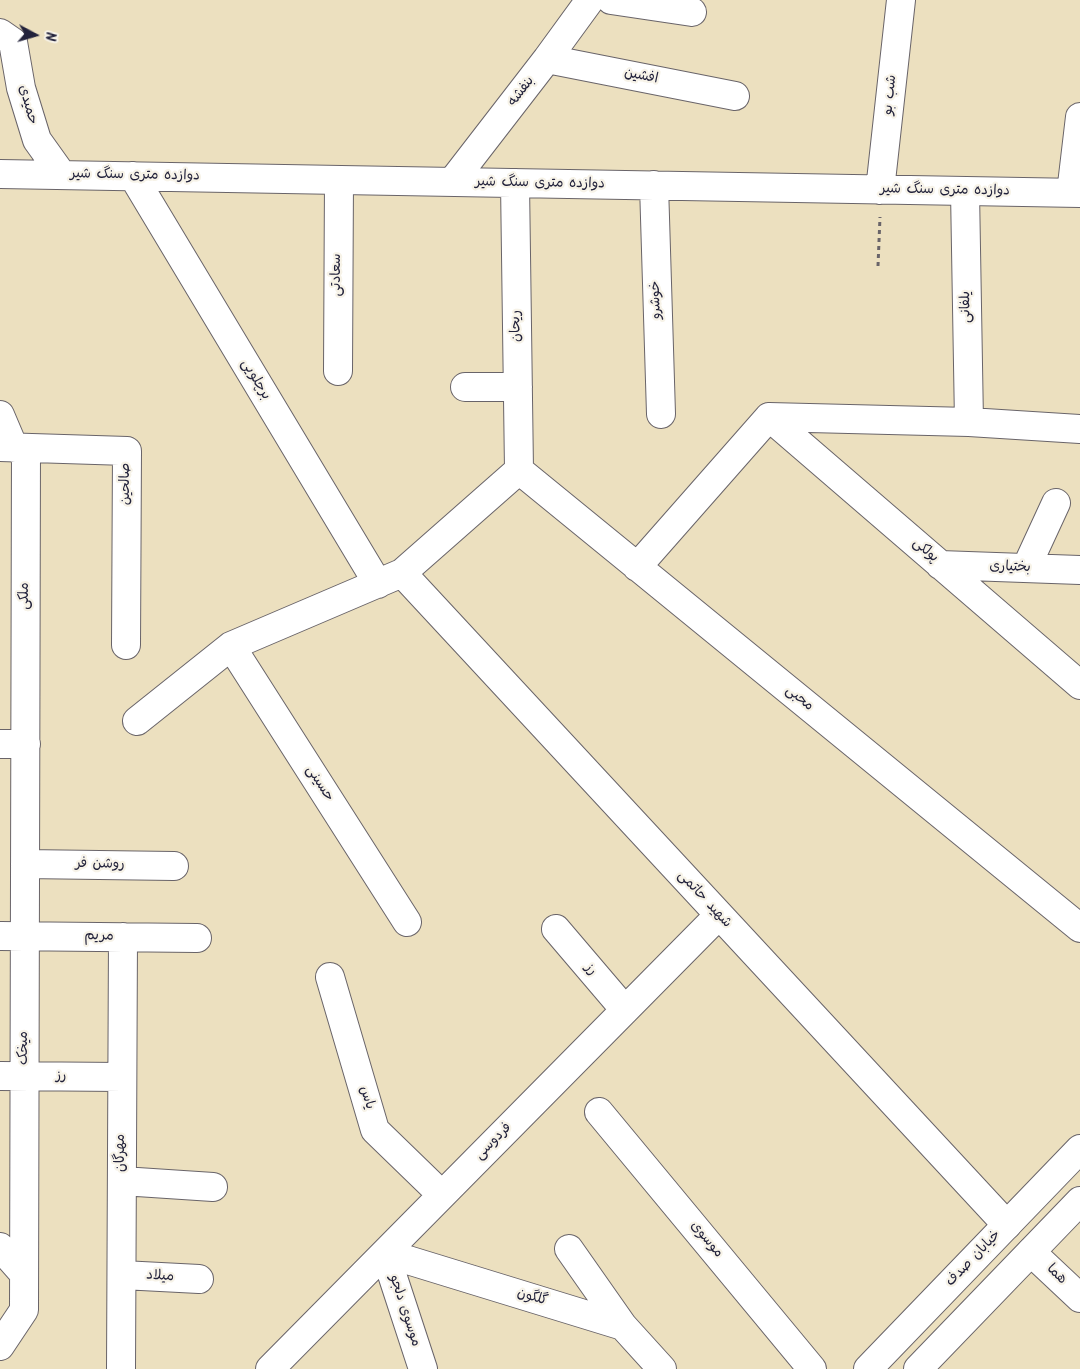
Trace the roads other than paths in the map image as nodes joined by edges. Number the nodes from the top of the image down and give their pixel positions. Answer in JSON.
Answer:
{"nodes":[{"id":1,"x":590,"y":0,"type":"edge"},
{"id":2,"x":611,"y":0,"type":"edge"},
{"id":3,"x":901,"y":0,"type":"edge"},
{"id":4,"x":692,"y":12,"type":"dead end"},
{"id":5,"x":0,"y":33,"type":"edge"},
{"id":6,"x":547,"y":59,"type":"junction"},
{"id":7,"x":735,"y":96,"type":"dead end"},
{"id":8,"x":1080,"y":117,"type":"edge"},
{"id":9,"x":0,"y":174,"type":"edge"},
{"id":10,"x":62,"y":175,"type":"junction"},
{"id":11,"x":133,"y":176,"type":"junction"},
{"id":12,"x":339,"y":180,"type":"junction"},
{"id":13,"x":452,"y":182,"type":"junction"},
{"id":14,"x":515,"y":183,"type":"junction"},
{"id":15,"x":654,"y":186,"type":"junction"},
{"id":16,"x":880,"y":190,"type":"junction"},
{"id":17,"x":965,"y":191,"type":"junction"},
{"id":18,"x":1076,"y":193,"type":"edge"},
{"id":19,"x":338,"y":371,"type":"dead end"},
{"id":20,"x":464,"y":386,"type":"dead end"},
{"id":21,"x":518,"y":387,"type":"junction"},
{"id":22,"x":661,"y":414,"type":"dead end"},
{"id":23,"x":0,"y":415,"type":"edge"},
{"id":24,"x":769,"y":417,"type":"junction"},
{"id":25,"x":969,"y":422,"type":"junction"},
{"id":26,"x":1080,"y":429,"type":"edge"},
{"id":27,"x":14,"y":448,"type":"edge"},
{"id":28,"x":519,"y":470,"type":"junction"},
{"id":29,"x":1056,"y":503,"type":"dead end"},
{"id":30,"x":940,"y":565,"type":"junction"},
{"id":31,"x":637,"y":566,"type":"junction"},
{"id":32,"x":1026,"y":568,"type":"junction"},
{"id":33,"x":1080,"y":570,"type":"edge"},
{"id":34,"x":390,"y":579,"type":"junction"},
{"id":35,"x":126,"y":645,"type":"dead end"},
{"id":36,"x":231,"y":646,"type":"junction"},
{"id":37,"x":1080,"y":686,"type":"edge"},
{"id":38,"x":137,"y":721,"type":"dead end"},
{"id":39,"x":13,"y":744,"type":"edge"},
{"id":40,"x":25,"y":864,"type":"junction"},
{"id":41,"x":174,"y":866,"type":"dead end"},
{"id":42,"x":718,"y":915,"type":"junction"},
{"id":43,"x":407,"y":922,"type":"dead end"},
{"id":44,"x":1080,"y":928,"type":"edge"},
{"id":45,"x":556,"y":929,"type":"dead end"},
{"id":46,"x":13,"y":936,"type":"edge"},
{"id":47,"x":123,"y":937,"type":"junction"},
{"id":48,"x":197,"y":938,"type":"dead end"},
{"id":49,"x":330,"y":977,"type":"dead end"},
{"id":50,"x":625,"y":1010,"type":"junction"},
{"id":51,"x":12,"y":1076,"type":"edge"},
{"id":52,"x":122,"y":1077,"type":"junction"},
{"id":53,"x":599,"y":1112,"type":"dead end"},
{"id":54,"x":1080,"y":1149,"type":"edge"},
{"id":55,"x":122,"y":1181,"type":"junction"},
{"id":56,"x":213,"y":1187,"type":"dead end"},
{"id":57,"x":442,"y":1195,"type":"junction"},
{"id":58,"x":1080,"y":1201,"type":"edge"},
{"id":59,"x":1007,"y":1226,"type":"junction"},
{"id":60,"x":0,"y":1247,"type":"edge"},
{"id":61,"x":569,"y":1249,"type":"dead end"},
{"id":62,"x":385,"y":1252,"type":"junction"},
{"id":63,"x":1031,"y":1252,"type":"junction"},
{"id":64,"x":24,"y":1274,"type":"junction"},
{"id":65,"x":122,"y":1275,"type":"junction"},
{"id":66,"x":199,"y":1278,"type":"dead end"},
{"id":67,"x":1080,"y":1298,"type":"edge"},
{"id":68,"x":623,"y":1326,"type":"junction"},
{"id":69,"x":0,"y":1346,"type":"edge"},
{"id":70,"x":122,"y":1369,"type":"edge"},
{"id":71,"x":270,"y":1369,"type":"edge"},
{"id":72,"x":422,"y":1369,"type":"edge"},
{"id":73,"x":662,"y":1369,"type":"edge"},
{"id":74,"x":812,"y":1369,"type":"edge"},
{"id":75,"x":868,"y":1369,"type":"edge"},
{"id":76,"x":918,"y":1369,"type":"edge"}],
"edges":[{"from":1,"to":6,"type":"street","name":"بنفشه"},
{"from":2,"to":4,"type":"street"},
{"from":3,"to":16,"type":"street","name":"شب بو"},
{"from":5,"to":10,"type":"street","name":"حمیدی"},
{"from":6,"to":7,"type":"street","name":"افشین"},
{"from":6,"to":13,"type":"street","name":"بنفشه"},
{"from":8,"to":18,"type":"street"},
{"from":9,"to":10,"type":"street","name":"دوازده متری سنگ شیر"},
{"from":10,"to":11,"type":"street","name":"دوازده متری سنگ شیر"},
{"from":11,"to":12,"type":"street","name":"دوازده متری سنگ شیر"},
{"from":11,"to":34,"type":"street","name":"برچلویی"},
{"from":12,"to":13,"type":"street","name":"دوازده متری سنگ شیر"},
{"from":12,"to":19,"type":"street","name":"سعادتی"},
{"from":13,"to":14,"type":"street","name":"دوازده متری سنگ شیر"},
{"from":14,"to":15,"type":"street","name":"دوازده متری سنگ شیر"},
{"from":14,"to":21,"type":"street","name":"ریحان"},
{"from":15,"to":16,"type":"street","name":"دوازده متری سنگ شیر"},
{"from":15,"to":22,"type":"street","name":"خوشرو"},
{"from":16,"to":17,"type":"street","name":"دوازده متری سنگ شیر"},
{"from":17,"to":18,"type":"street","name":"دوازده متری سنگ شیر"},
{"from":17,"to":25,"type":"street","name":"یلفانی"},
{"from":20,"to":21,"type":"street"},
{"from":21,"to":28,"type":"street","name":"ریحان"},
{"from":23,"to":27,"type":"street","name":"ملکی"},
{"from":24,"to":25,"type":"street"},
{"from":24,"to":30,"type":"street","name":"پولکی"},
{"from":24,"to":31,"type":"street"},
{"from":25,"to":26,"type":"street"},
{"from":27,"to":35,"type":"street","name":"صالحین"},
{"from":27,"to":39,"type":"street","name":"ملکی"},
{"from":28,"to":31,"type":"street","name":"محبی"},
{"from":28,"to":34,"type":"street"},
{"from":29,"to":32,"type":"street"},
{"from":30,"to":32,"type":"street","name":"بختیاری"},
{"from":30,"to":37,"type":"street","name":"پولکی"},
{"from":31,"to":44,"type":"street","name":"محبی"},
{"from":32,"to":33,"type":"street","name":"بختیاری"},
{"from":34,"to":36,"type":"street"},
{"from":34,"to":42,"type":"street","name":"شهید حاتمی"},
{"from":36,"to":38,"type":"street"},
{"from":36,"to":43,"type":"street","name":"حسینی"},
{"from":39,"to":40,"type":"street","name":"میخک"},
{"from":40,"to":41,"type":"street","name":"روشن فر"},
{"from":40,"to":46,"type":"street","name":"میخک"},
{"from":42,"to":50,"type":"street","name":"فردوسی"},
{"from":42,"to":59,"type":"street","name":"شهید حاتمی"},
{"from":45,"to":50,"type":"street","name":"رز"},
{"from":46,"to":47,"type":"street","name":"مریم"},
{"from":46,"to":51,"type":"street","name":"میخک"},
{"from":47,"to":48,"type":"street","name":"مریم"},
{"from":47,"to":52,"type":"street","name":"مهرگان"},
{"from":49,"to":57,"type":"street","name":"یاس"},
{"from":50,"to":57,"type":"street","name":"فردوسی"},
{"from":51,"to":52,"type":"street","name":"رز"},
{"from":51,"to":64,"type":"street","name":"میخک"},
{"from":52,"to":55,"type":"street","name":"مهرگان"},
{"from":53,"to":74,"type":"street","name":"موسوی"},
{"from":54,"to":59,"type":"street","name":"خیابان صدف"},
{"from":55,"to":56,"type":"street"},
{"from":55,"to":65,"type":"street","name":"مهرگان"},
{"from":57,"to":62,"type":"street","name":"فردوسی"},
{"from":58,"to":63,"type":"street"},
{"from":59,"to":75,"type":"street","name":"خیابان صدف"},
{"from":60,"to":64,"type":"street"},
{"from":61,"to":68,"type":"street"},
{"from":62,"to":68,"type":"street","name":"گلگون"},
{"from":62,"to":71,"type":"street","name":"فردوسی"},
{"from":62,"to":72,"type":"street","name":"موسوی دلجو"},
{"from":63,"to":67,"type":"street","name":"هما"},
{"from":63,"to":76,"type":"street"},
{"from":64,"to":69,"type":"street","name":"میخک"},
{"from":65,"to":66,"type":"street","name":"میلاد"},
{"from":65,"to":70,"type":"street","name":"مهرگان"},
{"from":68,"to":73,"type":"street"}]}
